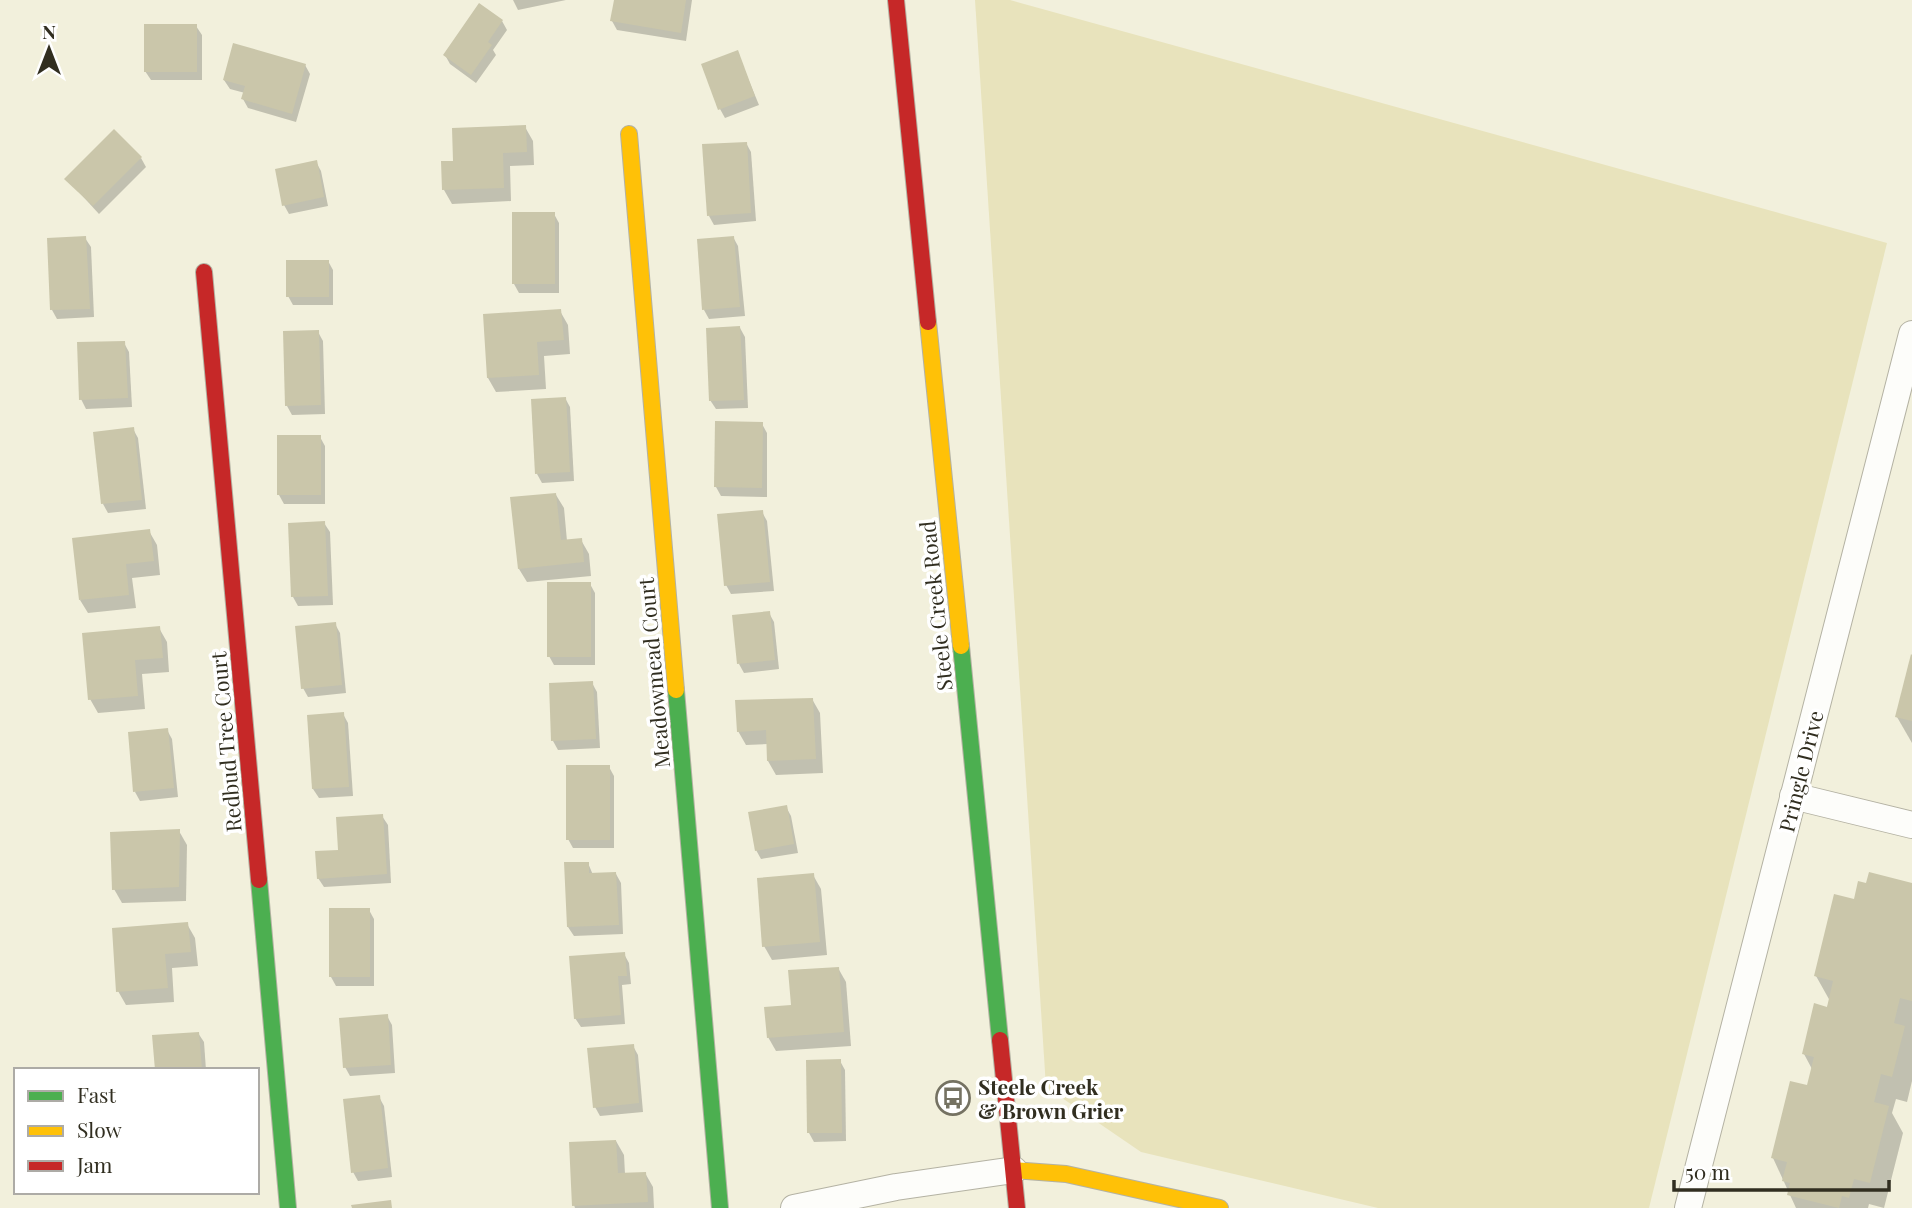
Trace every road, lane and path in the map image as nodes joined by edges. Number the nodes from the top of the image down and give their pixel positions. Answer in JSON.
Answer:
{"nodes":[{"id":1,"x":896,"y":0,"type":"edge"},
{"id":2,"x":629,"y":134,"type":"dead end"},
{"id":3,"x":204,"y":272,"type":"dead end"},
{"id":4,"x":1912,"y":334,"type":"edge"},
{"id":5,"x":1793,"y":796,"type":"junction"},
{"id":6,"x":1912,"y":825,"type":"edge"},
{"id":7,"x":1014,"y":1170,"type":"junction"},
{"id":8,"x":288,"y":1208,"type":"edge"},
{"id":9,"x":720,"y":1208,"type":"edge"},
{"id":10,"x":794,"y":1208,"type":"edge"},
{"id":11,"x":1017,"y":1208,"type":"edge"},
{"id":12,"x":1220,"y":1208,"type":"edge"},
{"id":13,"x":1688,"y":1208,"type":"edge"}],
"edges":[{"from":1,"to":7,"type":"street","name":"Steele Creek Road"},
{"from":2,"to":9,"type":"street","name":"Meadowmead Court"},
{"from":3,"to":8,"type":"street","name":"Redbud Tree Court"},
{"from":4,"to":5,"type":"street","name":"Pringle Drive"},
{"from":5,"to":6,"type":"street"},
{"from":5,"to":13,"type":"street","name":"Pringle Drive"},
{"from":7,"to":10,"type":"street"},
{"from":7,"to":11,"type":"street","name":"Steele Creek Road"},
{"from":7,"to":12,"type":"street"}]}
